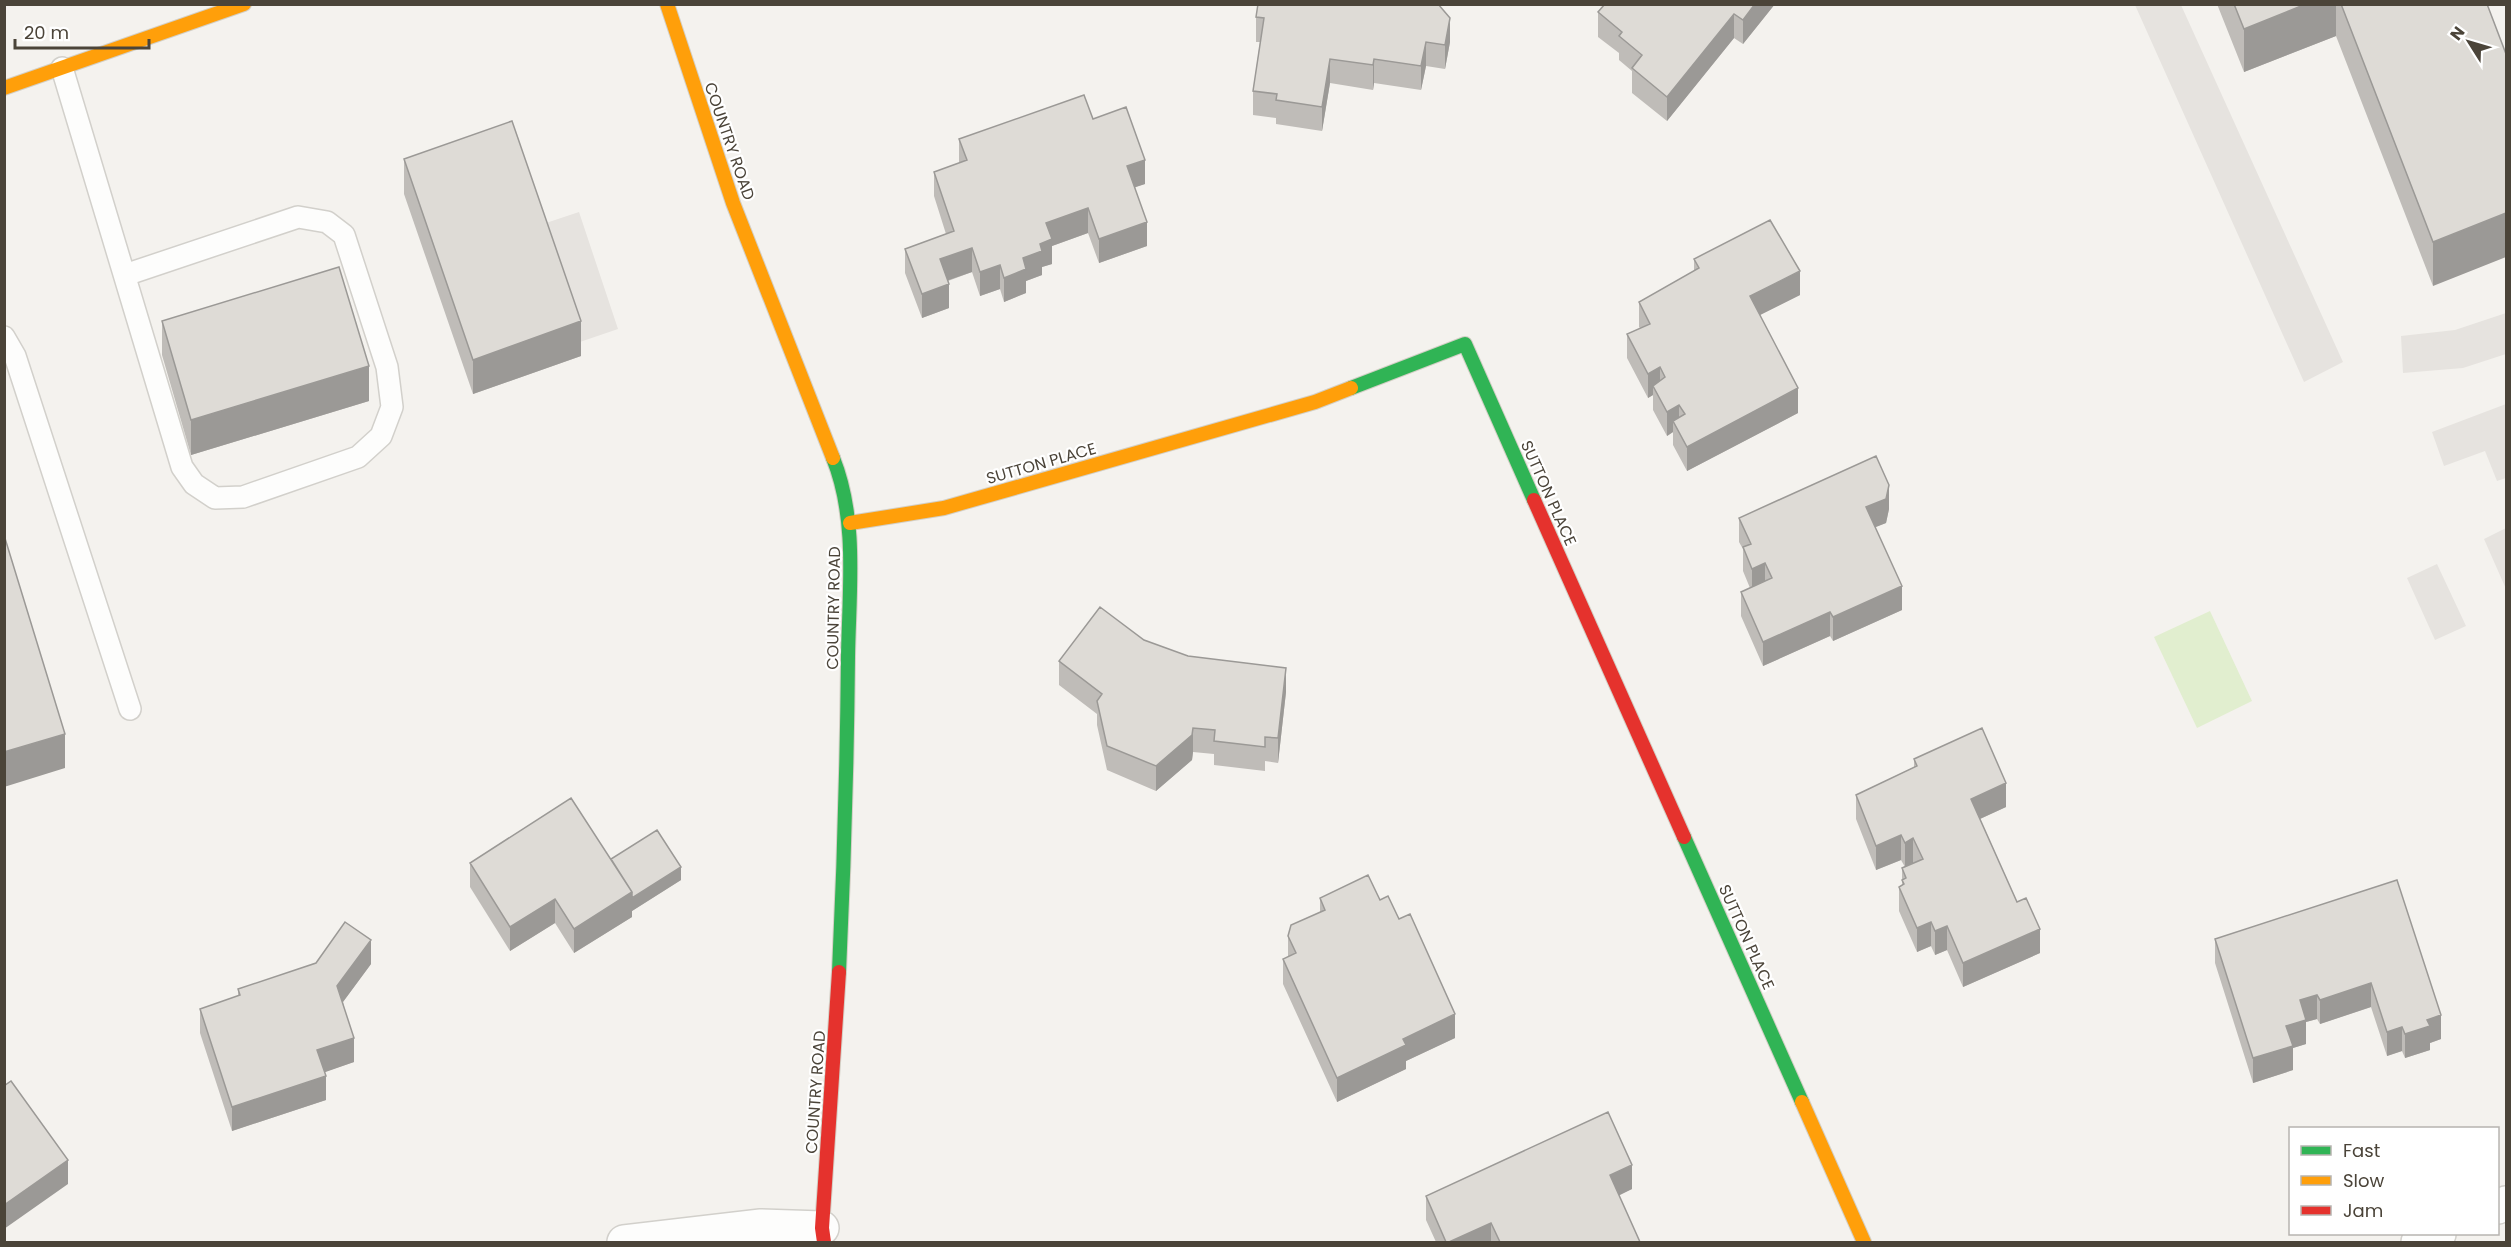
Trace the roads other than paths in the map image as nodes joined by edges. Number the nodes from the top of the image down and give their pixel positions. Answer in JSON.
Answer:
{"nodes":[{"id":1,"x":244,"y":4,"type":"edge"},
{"id":2,"x":667,"y":4,"type":"edge"},
{"id":3,"x":62,"y":68,"type":"junction"},
{"id":4,"x":4,"y":88,"type":"edge"},
{"id":5,"x":124,"y":275,"type":"junction"},
{"id":6,"x":4,"y":337,"type":"edge"},
{"id":7,"x":850,"y":523,"type":"junction"},
{"id":8,"x":130,"y":709,"type":"dead end"},
{"id":9,"x":823,"y":1235,"type":"edge"},
{"id":10,"x":2434,"y":1235,"type":"edge"},
{"id":11,"x":624,"y":1242,"type":"edge"},
{"id":12,"x":1864,"y":1242,"type":"edge"},
{"id":13,"x":2418,"y":1242,"type":"edge"}],
"edges":[{"from":1,"to":3,"type":"street"},
{"from":2,"to":7,"type":"street","name":"COUNTRY ROAD"},
{"from":3,"to":4,"type":"street"},
{"from":3,"to":5,"type":"lane"},
{"from":5,"to":5,"type":"lane"},
{"from":6,"to":8,"type":"lane"},
{"from":7,"to":9,"type":"street","name":"COUNTRY ROAD"},
{"from":7,"to":12,"type":"street","name":"SUTTON PLACE"},
{"from":9,"to":11,"type":"street"},
{"from":10,"to":13,"type":"street"}]}
